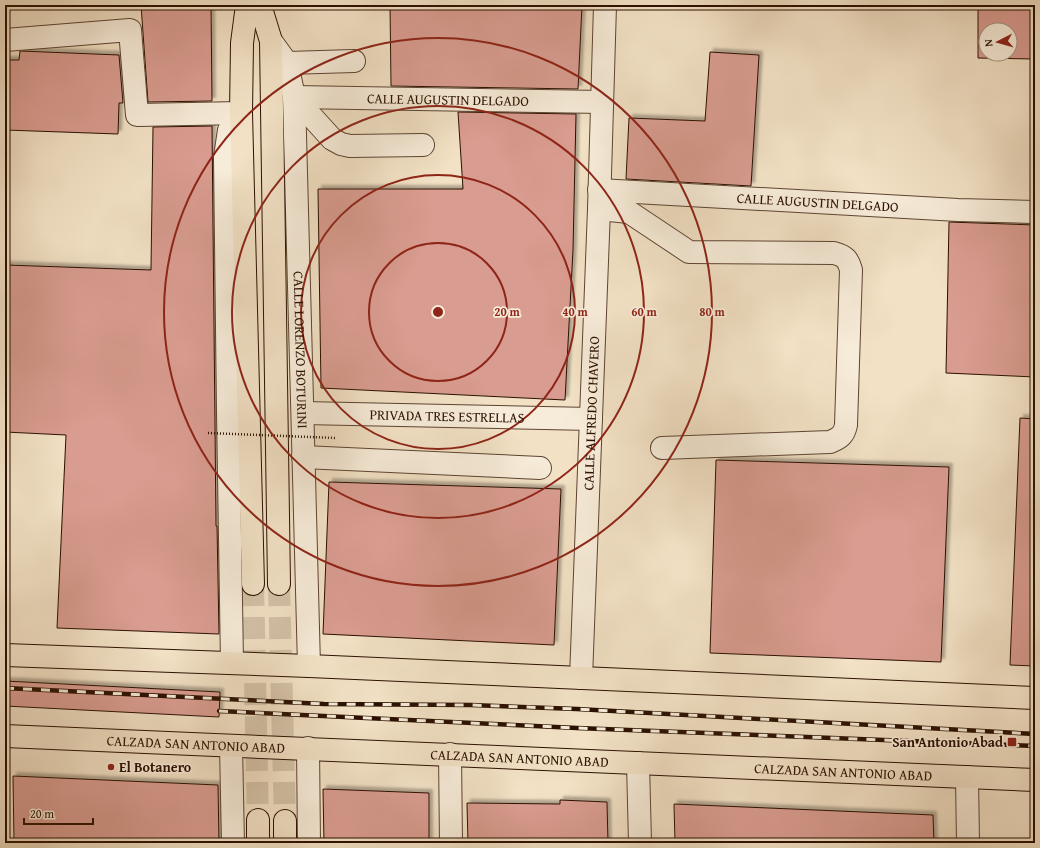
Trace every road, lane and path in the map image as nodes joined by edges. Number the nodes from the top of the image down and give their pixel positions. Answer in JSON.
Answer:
{"nodes":[{"id":1,"x":247,"y":5,"type":"edge"},
{"id":2,"x":260,"y":5,"type":"edge"},
{"id":3,"x":605,"y":5,"type":"edge"},
{"id":4,"x":5,"y":40,"type":"edge"},
{"id":5,"x":271,"y":41,"type":"junction"},
{"id":6,"x":354,"y":61,"type":"dead end"},
{"id":7,"x":287,"y":63,"type":"junction"},
{"id":8,"x":294,"y":96,"type":"junction"},
{"id":9,"x":602,"y":102,"type":"junction"},
{"id":10,"x":241,"y":113,"type":"junction"},
{"id":11,"x":423,"y":145,"type":"dead end"},
{"id":12,"x":599,"y":199,"type":"junction"},
{"id":13,"x":1035,"y":212,"type":"edge"},
{"id":14,"x":303,"y":413,"type":"junction"},
{"id":15,"x":591,"y":419,"type":"junction"},
{"id":16,"x":208,"y":433,"type":"dead end"},
{"id":17,"x":336,"y":438,"type":"dead end"},
{"id":18,"x":662,"y":448,"type":"dead end"},
{"id":19,"x":303,"y":457,"type":"junction"},
{"id":20,"x":540,"y":468,"type":"dead end"},
{"id":21,"x":253,"y":584,"type":"tunnel mouth"},
{"id":22,"x":279,"y":584,"type":"tunnel mouth"},
{"id":23,"x":5,"y":656,"type":"edge"},
{"id":24,"x":232,"y":663,"type":"junction"},
{"id":25,"x":309,"y":666,"type":"junction"},
{"id":26,"x":581,"y":678,"type":"junction"},
{"id":27,"x":1035,"y":698,"type":"edge"},
{"id":28,"x":5,"y":736,"type":"edge"},
{"id":29,"x":231,"y":746,"type":"junction"},
{"id":30,"x":308,"y":748,"type":"junction"},
{"id":31,"x":450,"y":754,"type":"junction"},
{"id":32,"x":638,"y":763,"type":"junction"},
{"id":33,"x":967,"y":777,"type":"junction"},
{"id":34,"x":1035,"y":780,"type":"edge"},
{"id":35,"x":258,"y":820,"type":"tunnel mouth"},
{"id":36,"x":286,"y":820,"type":"tunnel mouth"},
{"id":37,"x":233,"y":843,"type":"edge"},
{"id":38,"x":258,"y":843,"type":"edge"},
{"id":39,"x":286,"y":843,"type":"edge"},
{"id":40,"x":309,"y":843,"type":"edge"},
{"id":41,"x":451,"y":843,"type":"edge"},
{"id":42,"x":640,"y":843,"type":"edge"},
{"id":43,"x":968,"y":843,"type":"edge"}],
"edges":[{"from":1,"to":10,"type":"main road"},
{"from":2,"to":5,"type":"main road","name":"CALLE LORENZO BOTURINI"},
{"from":3,"to":9,"type":"street","name":"CALLE ALFREDO CHAVERO"},
{"from":4,"to":10,"type":"street"},
{"from":5,"to":7,"type":"street","name":"CALLE LORENZO BOTURINI"},
{"from":5,"to":22,"type":"main road","name":"CALLE LORENZO BOTURINI"},
{"from":6,"to":7,"type":"street"},
{"from":7,"to":8,"type":"street","name":"CALLE LORENZO BOTURINI"},
{"from":8,"to":9,"type":"street","name":"CALLE AUGUSTIN DELGADO"},
{"from":8,"to":11,"type":"street"},
{"from":8,"to":14,"type":"street","name":"CALLE LORENZO BOTURINI"},
{"from":9,"to":12,"type":"street","name":"CALLE ALFREDO CHAVERO"},
{"from":10,"to":21,"type":"main road"},
{"from":10,"to":24,"type":"street"},
{"from":12,"to":13,"type":"street","name":"CALLE AUGUSTIN DELGADO"},
{"from":12,"to":15,"type":"street","name":"CALLE ALFREDO CHAVERO"},
{"from":12,"to":18,"type":"street"},
{"from":14,"to":15,"type":"street","name":"PRIVADA TRES ESTRELLAS"},
{"from":14,"to":19,"type":"street","name":"CALLE LORENZO BOTURINI"},
{"from":15,"to":26,"type":"street","name":"CALLE ALFREDO CHAVERO"},
{"from":16,"to":17,"type":"path","bridge":true},
{"from":19,"to":20,"type":"street"},
{"from":19,"to":25,"type":"street","name":"CALLE LORENZO BOTURINI"},
{"from":23,"to":24,"type":"main road"},
{"from":24,"to":25,"type":"main road"},
{"from":25,"to":26,"type":"main road"},
{"from":26,"to":27,"type":"main road"},
{"from":28,"to":29,"type":"main road","name":"CALZADA SAN ANTONIO ABAD"},
{"from":29,"to":30,"type":"main road","name":"CALZADA SAN ANTONIO ABAD"},
{"from":29,"to":37,"type":"street"},
{"from":30,"to":31,"type":"main road","name":"CALZADA SAN ANTONIO ABAD"},
{"from":30,"to":40,"type":"street"},
{"from":31,"to":32,"type":"main road","name":"CALZADA SAN ANTONIO ABAD"},
{"from":31,"to":41,"type":"street"},
{"from":32,"to":33,"type":"main road","name":"CALZADA SAN ANTONIO ABAD"},
{"from":32,"to":42,"type":"street"},
{"from":33,"to":34,"type":"main road","name":"CALZADA SAN ANTONIO ABAD"},
{"from":33,"to":43,"type":"street"},
{"from":35,"to":38,"type":"main road"},
{"from":36,"to":39,"type":"main road"}]}
